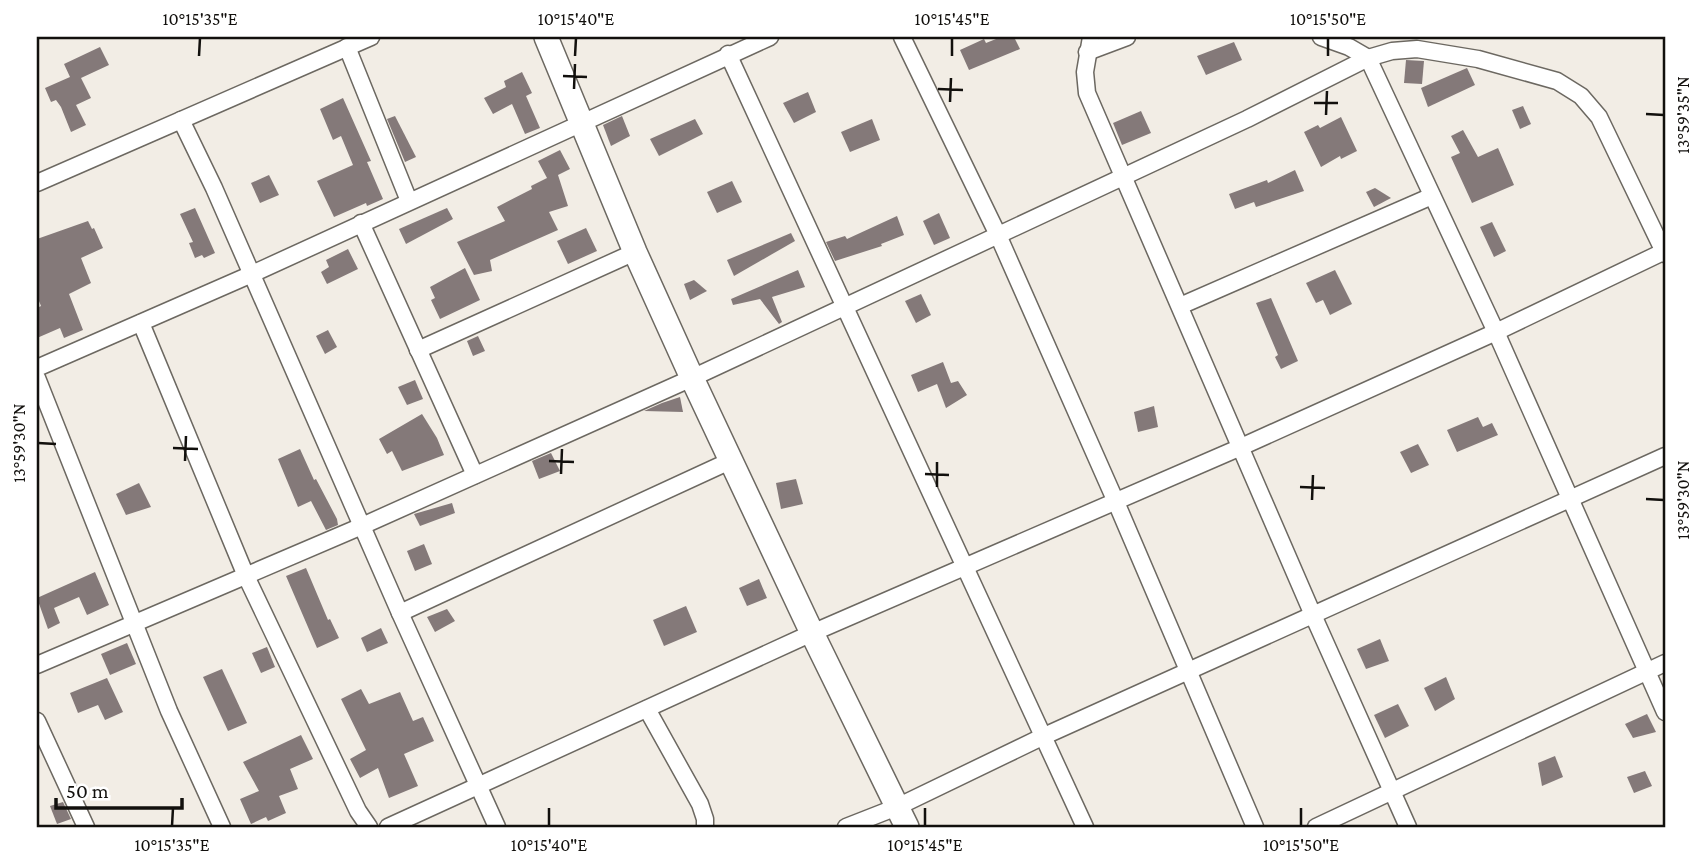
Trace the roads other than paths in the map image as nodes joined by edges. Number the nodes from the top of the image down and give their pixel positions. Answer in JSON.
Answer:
{"nodes":[{"id":1,"x":371,"y":37,"type":"edge"},
{"id":2,"x":545,"y":37,"type":"edge"},
{"id":3,"x":770,"y":37,"type":"edge"},
{"id":4,"x":902,"y":37,"type":"edge"},
{"id":5,"x":1127,"y":37,"type":"edge"},
{"id":6,"x":1321,"y":37,"type":"edge"},
{"id":7,"x":1089,"y":44,"type":"edge"},
{"id":8,"x":347,"y":47,"type":"junction"},
{"id":9,"x":728,"y":54,"type":"junction"},
{"id":10,"x":1368,"y":58,"type":"junction"},
{"id":11,"x":181,"y":120,"type":"junction"},
{"id":12,"x":583,"y":121,"type":"junction"},
{"id":13,"x":1123,"y":176,"type":"junction"},
{"id":14,"x":37,"y":183,"type":"edge"},
{"id":15,"x":1432,"y":195,"type":"junction"},
{"id":16,"x":409,"y":201,"type":"junction"},
{"id":17,"x":361,"y":223,"type":"junction"},
{"id":18,"x":998,"y":235,"type":"junction"},
{"id":19,"x":635,"y":252,"type":"junction"},
{"id":20,"x":1665,"y":252,"type":"edge"},
{"id":21,"x":251,"y":274,"type":"junction"},
{"id":22,"x":1180,"y":306,"type":"junction"},
{"id":23,"x":843,"y":307,"type":"junction"},
{"id":24,"x":141,"y":323,"type":"junction"},
{"id":25,"x":1496,"y":332,"type":"junction"},
{"id":26,"x":418,"y":350,"type":"junction"},
{"id":27,"x":37,"y":369,"type":"edge"},
{"id":28,"x":37,"y":378,"type":"edge"},
{"id":29,"x":692,"y":378,"type":"junction"},
{"id":30,"x":1241,"y":447,"type":"junction"},
{"id":31,"x":1665,"y":456,"type":"edge"},
{"id":32,"x":732,"y":460,"type":"junction"},
{"id":33,"x":475,"y":475,"type":"junction"},
{"id":34,"x":1571,"y":500,"type":"junction"},
{"id":35,"x":1116,"y":502,"type":"junction"},
{"id":36,"x":362,"y":526,"type":"junction"},
{"id":37,"x":964,"y":569,"type":"junction"},
{"id":38,"x":246,"y":576,"type":"junction"},
{"id":39,"x":400,"y":613,"type":"junction"},
{"id":40,"x":1312,"y":615,"type":"junction"},
{"id":41,"x":135,"y":621,"type":"junction"},
{"id":42,"x":812,"y":634,"type":"junction"},
{"id":43,"x":1665,"y":663,"type":"edge"},
{"id":44,"x":37,"y":665,"type":"edge"},
{"id":45,"x":1188,"y":671,"type":"junction"},
{"id":46,"x":1647,"y":671,"type":"junction"},
{"id":47,"x":647,"y":709,"type":"junction"},
{"id":48,"x":1665,"y":712,"type":"edge"},
{"id":49,"x":37,"y":721,"type":"edge"},
{"id":50,"x":1042,"y":737,"type":"junction"},
{"id":51,"x":478,"y":787,"type":"junction"},
{"id":52,"x":1391,"y":791,"type":"junction"},
{"id":53,"x":902,"y":817,"type":"edge"},
{"id":54,"x":86,"y":827,"type":"edge"},
{"id":55,"x":222,"y":827,"type":"edge"},
{"id":56,"x":369,"y":827,"type":"edge"},
{"id":57,"x":388,"y":827,"type":"edge"},
{"id":58,"x":497,"y":827,"type":"edge"},
{"id":59,"x":705,"y":827,"type":"edge"},
{"id":60,"x":846,"y":827,"type":"edge"},
{"id":61,"x":1085,"y":827,"type":"edge"},
{"id":62,"x":1255,"y":827,"type":"edge"},
{"id":63,"x":1317,"y":827,"type":"edge"},
{"id":64,"x":1408,"y":827,"type":"edge"}],
"edges":[{"from":1,"to":8,"type":"street"},
{"from":2,"to":12,"type":"main road"},
{"from":3,"to":9,"type":"street"},
{"from":4,"to":18,"type":"street"},
{"from":5,"to":7,"type":"street"},
{"from":6,"to":10,"type":"street"},
{"from":7,"to":13,"type":"street"},
{"from":8,"to":11,"type":"street"},
{"from":8,"to":16,"type":"street"},
{"from":9,"to":12,"type":"street"},
{"from":9,"to":23,"type":"street"},
{"from":10,"to":13,"type":"street"},
{"from":10,"to":15,"type":"street"},
{"from":10,"to":20,"type":"street"},
{"from":11,"to":14,"type":"street"},
{"from":11,"to":21,"type":"street"},
{"from":12,"to":16,"type":"street"},
{"from":12,"to":19,"type":"main road"},
{"from":13,"to":18,"type":"street"},
{"from":13,"to":22,"type":"street"},
{"from":15,"to":22,"type":"street"},
{"from":15,"to":25,"type":"street"},
{"from":16,"to":17,"type":"street"},
{"from":17,"to":21,"type":"street"},
{"from":17,"to":26,"type":"street"},
{"from":18,"to":23,"type":"street"},
{"from":18,"to":35,"type":"street"},
{"from":19,"to":26,"type":"street"},
{"from":19,"to":29,"type":"main road"},
{"from":20,"to":25,"type":"street"},
{"from":21,"to":24,"type":"street"},
{"from":21,"to":36,"type":"street"},
{"from":22,"to":30,"type":"street"},
{"from":23,"to":29,"type":"street"},
{"from":23,"to":37,"type":"street"},
{"from":24,"to":27,"type":"street"},
{"from":24,"to":38,"type":"street"},
{"from":25,"to":30,"type":"street"},
{"from":25,"to":34,"type":"street"},
{"from":26,"to":33,"type":"street"},
{"from":28,"to":41,"type":"street"},
{"from":29,"to":32,"type":"main road"},
{"from":29,"to":33,"type":"street"},
{"from":30,"to":35,"type":"street"},
{"from":30,"to":40,"type":"street"},
{"from":31,"to":34,"type":"street"},
{"from":32,"to":39,"type":"street"},
{"from":32,"to":42,"type":"main road"},
{"from":33,"to":36,"type":"street"},
{"from":34,"to":40,"type":"street"},
{"from":34,"to":46,"type":"street"},
{"from":35,"to":37,"type":"street"},
{"from":35,"to":45,"type":"street"},
{"from":36,"to":38,"type":"street"},
{"from":36,"to":39,"type":"street"},
{"from":37,"to":42,"type":"street"},
{"from":37,"to":50,"type":"street"},
{"from":38,"to":41,"type":"street"},
{"from":38,"to":56,"type":"street"},
{"from":39,"to":51,"type":"street"},
{"from":40,"to":45,"type":"street"},
{"from":40,"to":52,"type":"street"},
{"from":41,"to":44,"type":"street"},
{"from":41,"to":55,"type":"street"},
{"from":42,"to":47,"type":"street"},
{"from":42,"to":53,"type":"main road"},
{"from":43,"to":46,"type":"street"},
{"from":45,"to":50,"type":"street"},
{"from":45,"to":62,"type":"street"},
{"from":46,"to":48,"type":"street"},
{"from":46,"to":52,"type":"street"},
{"from":47,"to":51,"type":"street"},
{"from":47,"to":59,"type":"street"},
{"from":49,"to":54,"type":"street"},
{"from":50,"to":53,"type":"street"},
{"from":50,"to":61,"type":"street"},
{"from":51,"to":57,"type":"street"},
{"from":51,"to":58,"type":"street"},
{"from":52,"to":63,"type":"street"},
{"from":52,"to":64,"type":"street"},
{"from":53,"to":60,"type":"street"}]}
